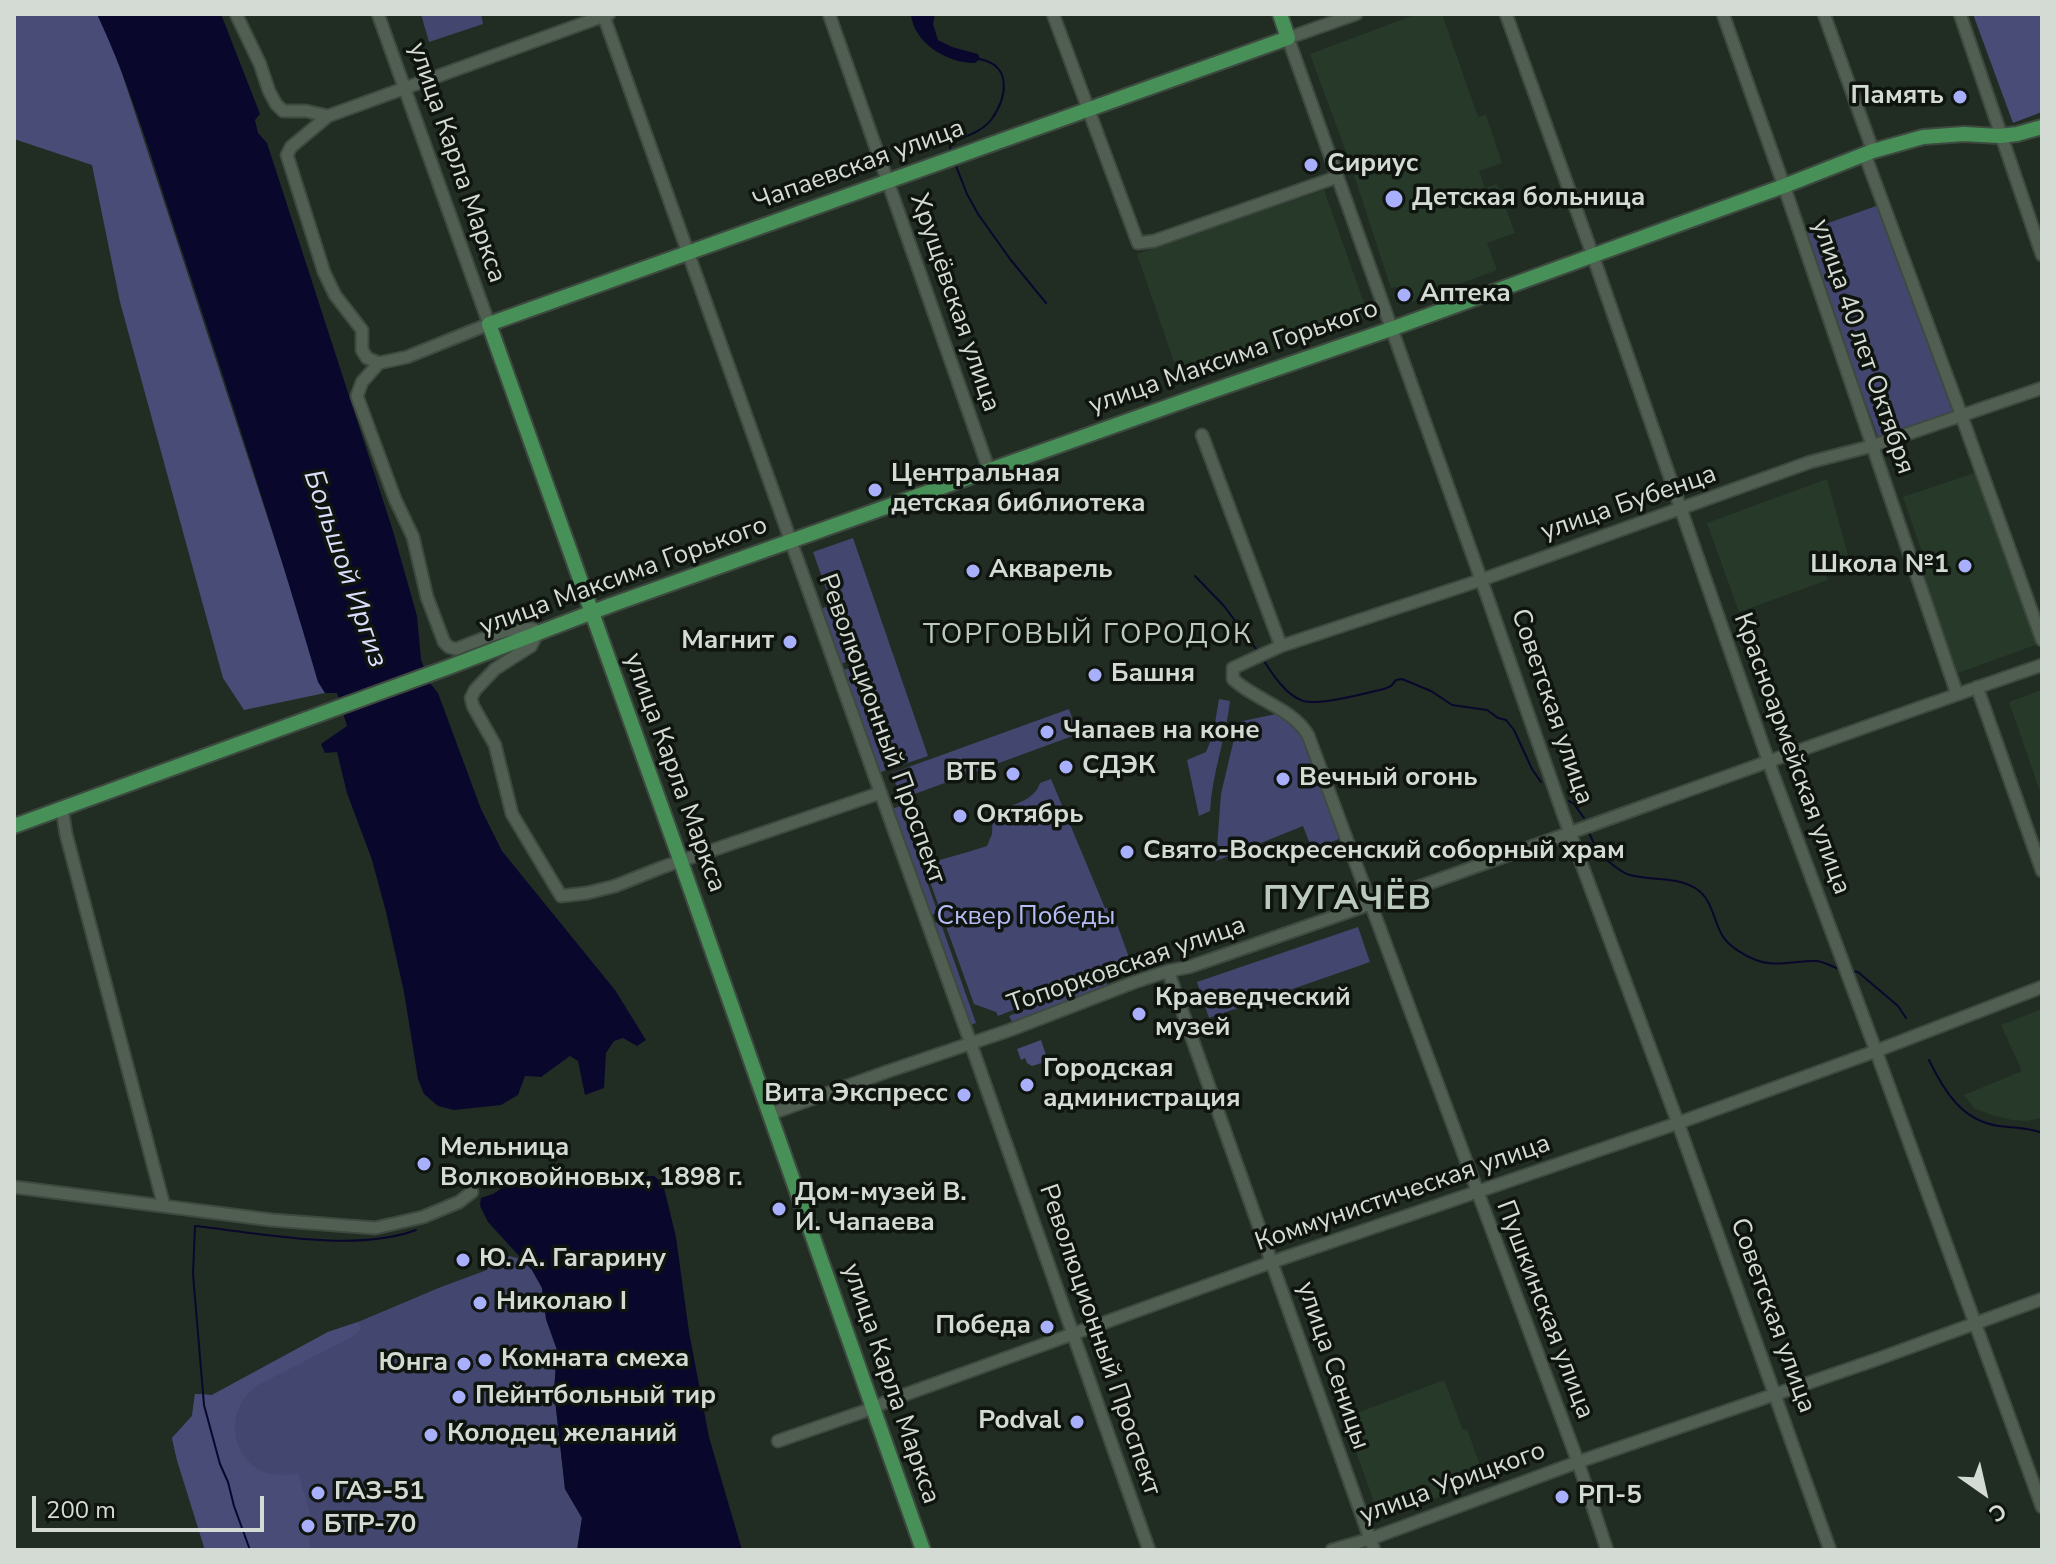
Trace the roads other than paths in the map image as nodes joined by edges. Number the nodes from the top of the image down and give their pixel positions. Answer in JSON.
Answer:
{"nodes":[{"id":1,"x":236,"y":14,"type":"edge"},
{"id":2,"x":378,"y":14,"type":"edge"},
{"id":3,"x":829,"y":14,"type":"edge"},
{"id":4,"x":1053,"y":14,"type":"edge"},
{"id":5,"x":1280,"y":14,"type":"edge"},
{"id":6,"x":1356,"y":14,"type":"edge"},
{"id":7,"x":1506,"y":14,"type":"edge"},
{"id":8,"x":1723,"y":14,"type":"edge"},
{"id":9,"x":1824,"y":14,"type":"edge"},
{"id":10,"x":1960,"y":14,"type":"edge"},
{"id":11,"x":605,"y":15,"type":"edge"},
{"id":12,"x":1288,"y":38,"type":"junction"},
{"id":13,"x":406,"y":89,"type":"junction"},
{"id":14,"x":1087,"y":109,"type":"junction"},
{"id":15,"x":328,"y":116,"type":"junction"},
{"id":16,"x":2042,"y":127,"type":"edge"},
{"id":17,"x":2000,"y":136,"type":"junction"},
{"id":18,"x":1869,"y":153,"type":"junction"},
{"id":19,"x":1337,"y":177,"type":"junction"},
{"id":20,"x":889,"y":181,"type":"junction"},
{"id":21,"x":1784,"y":186,"type":"junction"},
{"id":22,"x":687,"y":253,"type":"junction"},
{"id":23,"x":2042,"y":255,"type":"edge"},
{"id":24,"x":1593,"y":256,"type":"junction"},
{"id":25,"x":489,"y":324,"type":"junction"},
{"id":26,"x":1391,"y":329,"type":"junction"},
{"id":27,"x":379,"y":363,"type":"junction"},
{"id":28,"x":2042,"y":388,"type":"edge"},
{"id":29,"x":1962,"y":417,"type":"junction"},
{"id":30,"x":1202,"y":435,"type":"dead end"},
{"id":31,"x":1872,"y":446,"type":"junction"},
{"id":32,"x":989,"y":470,"type":"junction"},
{"id":33,"x":1681,"y":509,"type":"junction"},
{"id":34,"x":791,"y":542,"type":"junction"},
{"id":35,"x":1481,"y":580,"type":"junction"},
{"id":36,"x":591,"y":613,"type":"junction"},
{"id":37,"x":537,"y":634,"type":"junction"},
{"id":38,"x":2042,"y":640,"type":"edge"},
{"id":39,"x":1281,"y":646,"type":"junction"},
{"id":40,"x":2042,"y":665,"type":"edge"},
{"id":41,"x":1233,"y":668,"type":"joint"},
{"id":42,"x":1977,"y":687,"type":"junction"},
{"id":43,"x":1957,"y":694,"type":"junction"},
{"id":44,"x":1769,"y":761,"type":"junction"},
{"id":45,"x":880,"y":793,"type":"junction"},
{"id":46,"x":62,"y":808,"type":"junction"},
{"id":47,"x":14,"y":826,"type":"edge"},
{"id":48,"x":1570,"y":834,"type":"junction"},
{"id":49,"x":681,"y":862,"type":"junction"},
{"id":50,"x":2042,"y":871,"type":"edge"},
{"id":51,"x":1371,"y":905,"type":"junction"},
{"id":52,"x":1168,"y":971,"type":"junction"},
{"id":53,"x":2042,"y":987,"type":"edge"},
{"id":54,"x":971,"y":1044,"type":"junction"},
{"id":55,"x":1876,"y":1051,"type":"junction"},
{"id":56,"x":770,"y":1114,"type":"junction"},
{"id":57,"x":1678,"y":1123,"type":"junction"},
{"id":58,"x":14,"y":1187,"type":"edge"},
{"id":59,"x":1476,"y":1191,"type":"junction"},
{"id":60,"x":472,"y":1192,"type":"dead end"},
{"id":61,"x":164,"y":1206,"type":"junction"},
{"id":62,"x":1272,"y":1262,"type":"junction"},
{"id":63,"x":2042,"y":1299,"type":"edge"},
{"id":64,"x":1976,"y":1323,"type":"junction"},
{"id":65,"x":1073,"y":1334,"type":"junction"},
{"id":66,"x":1775,"y":1395,"type":"junction"},
{"id":67,"x":872,"y":1407,"type":"junction"},
{"id":68,"x":778,"y":1441,"type":"dead end"},
{"id":69,"x":1578,"y":1462,"type":"junction"},
{"id":70,"x":2042,"y":1507,"type":"edge"},
{"id":71,"x":1372,"y":1544,"type":"edge"},
{"id":72,"x":923,"y":1550,"type":"edge"},
{"id":73,"x":1149,"y":1550,"type":"edge"},
{"id":74,"x":1332,"y":1550,"type":"edge"},
{"id":75,"x":1607,"y":1550,"type":"edge"},
{"id":76,"x":1830,"y":1550,"type":"edge"}],
"edges":[{"from":1,"to":15,"type":"street"},
{"from":2,"to":13,"type":"street","name":"улица Карла Маркса"},
{"from":3,"to":20,"type":"street","name":"Хрущёвская улица"},
{"from":4,"to":14,"type":"street"},
{"from":5,"to":12,"type":"main road","name":"Советская улица"},
{"from":6,"to":12,"type":"street","name":"Чапаевская улица"},
{"from":7,"to":24,"type":"street","name":"Красноармейская улица"},
{"from":8,"to":21,"type":"street","name":"улица 40 лет Октября"},
{"from":9,"to":18,"type":"street"},
{"from":10,"to":17,"type":"street"},
{"from":11,"to":13,"type":"street"},
{"from":11,"to":22,"type":"street","name":"Революционный Проспект"},
{"from":12,"to":14,"type":"main road","name":"Чапаевская улица"},
{"from":12,"to":19,"type":"street","name":"Советская улица"},
{"from":13,"to":15,"type":"street"},
{"from":13,"to":25,"type":"street","name":"улица Карла Маркса"},
{"from":14,"to":19,"type":"street"},
{"from":14,"to":20,"type":"main road","name":"Чапаевская улица"},
{"from":15,"to":27,"type":"street"},
{"from":16,"to":17,"type":"main road","name":"улица Максима Горького"},
{"from":17,"to":18,"type":"main road","name":"улица Максима Горького"},
{"from":17,"to":23,"type":"street"},
{"from":18,"to":21,"type":"main road","name":"улица Максима Горького"},
{"from":18,"to":29,"type":"street"},
{"from":19,"to":26,"type":"street","name":"Советская улица"},
{"from":20,"to":22,"type":"main road","name":"Чапаевская улица"},
{"from":20,"to":32,"type":"street","name":"Хрущёвская улица"},
{"from":21,"to":24,"type":"main road","name":"улица Максима Горького"},
{"from":21,"to":31,"type":"street","name":"улица 40 лет Октября"},
{"from":22,"to":25,"type":"main road","name":"Чапаевская улица"},
{"from":22,"to":34,"type":"street","name":"Революционный Проспект"},
{"from":24,"to":26,"type":"main road","name":"улица Максима Горького"},
{"from":24,"to":33,"type":"street","name":"Красноармейская улица"},
{"from":25,"to":27,"type":"street","name":"Чапаевская улица"},
{"from":25,"to":36,"type":"main road","name":"улица Карла Маркса"},
{"from":26,"to":32,"type":"main road","name":"улица Максима Горького"},
{"from":26,"to":35,"type":"street","name":"Советская улица"},
{"from":27,"to":37,"type":"street"},
{"from":28,"to":29,"type":"street","name":"улица Бубенца"},
{"from":29,"to":31,"type":"street","name":"улица Бубенца"},
{"from":29,"to":38,"type":"street"},
{"from":30,"to":39,"type":"street"},
{"from":31,"to":33,"type":"street","name":"улица Бубенца"},
{"from":31,"to":43,"type":"street","name":"улица 40 лет Октября"},
{"from":32,"to":34,"type":"main road","name":"улица Максима Горького"},
{"from":33,"to":35,"type":"street","name":"улица Бубенца"},
{"from":33,"to":44,"type":"street","name":"Красноармейская улица"},
{"from":34,"to":36,"type":"main road","name":"улица Максима Горького"},
{"from":34,"to":45,"type":"street","name":"Революционный Проспект"},
{"from":35,"to":39,"type":"street","name":"улица Бубенца"},
{"from":35,"to":48,"type":"street","name":"Советская улица"},
{"from":36,"to":37,"type":"main road","name":"улица Максима Горького"},
{"from":36,"to":49,"type":"main road","name":"улица Карла Маркса"},
{"from":37,"to":46,"type":"main road","name":"улица Максима Горького"},
{"from":37,"to":49,"type":"street"},
{"from":39,"to":41,"type":"street","name":"улица Бубенца"},
{"from":40,"to":42,"type":"street","name":"Топорковская улица"},
{"from":41,"to":51,"type":"street","name":"Пушкинская улица"},
{"from":42,"to":43,"type":"street","name":"Топорковская улица"},
{"from":42,"to":50,"type":"street"},
{"from":43,"to":44,"type":"street","name":"Топорковская улица"},
{"from":44,"to":48,"type":"street","name":"Топорковская улица"},
{"from":44,"to":55,"type":"street","name":"Красноармейская улица"},
{"from":45,"to":49,"type":"street"},
{"from":45,"to":54,"type":"street","name":"Революционный Проспект"},
{"from":46,"to":47,"type":"main road","name":"улица Максима Горького"},
{"from":46,"to":61,"type":"street"},
{"from":48,"to":51,"type":"street","name":"Топорковская улица"},
{"from":48,"to":57,"type":"street","name":"Советская улица"},
{"from":49,"to":56,"type":"main road","name":"улица Карла Маркса"},
{"from":51,"to":52,"type":"street","name":"Топорковская улица"},
{"from":51,"to":59,"type":"street","name":"Пушкинская улица"},
{"from":52,"to":54,"type":"street","name":"Топорковская улица"},
{"from":52,"to":62,"type":"street","name":"улица Сеницы"},
{"from":53,"to":55,"type":"street","name":"Коммунистическая улица"},
{"from":54,"to":56,"type":"street","name":"Топорковская улица"},
{"from":54,"to":65,"type":"street","name":"Революционный Проспект"},
{"from":55,"to":57,"type":"street","name":"Коммунистическая улица"},
{"from":55,"to":64,"type":"street","name":"Красноармейская улица"},
{"from":56,"to":67,"type":"main road","name":"улица Карла Маркса"},
{"from":57,"to":59,"type":"street","name":"Коммунистическая улица"},
{"from":57,"to":66,"type":"street","name":"Советская улица"},
{"from":58,"to":61,"type":"street"},
{"from":59,"to":62,"type":"street","name":"Коммунистическая улица"},
{"from":59,"to":69,"type":"street","name":"Пушкинская улица"},
{"from":60,"to":61,"type":"street"},
{"from":62,"to":65,"type":"street","name":"Коммунистическая улица"},
{"from":62,"to":71,"type":"street","name":"улица Сеницы"},
{"from":63,"to":64,"type":"street","name":"улица Урицкого"},
{"from":64,"to":66,"type":"street","name":"улица Урицкого"},
{"from":64,"to":70,"type":"street","name":"Красноармейская улица"},
{"from":65,"to":67,"type":"street","name":"Коммунистическая улица"},
{"from":65,"to":73,"type":"street","name":"Революционный Проспект"},
{"from":66,"to":69,"type":"street","name":"улица Урицкого"},
{"from":66,"to":76,"type":"street","name":"Советская улица"},
{"from":67,"to":68,"type":"street","name":"Коммунистическая улица"},
{"from":67,"to":72,"type":"main road","name":"улица Карла Маркса"},
{"from":69,"to":71,"type":"street","name":"улица Урицкого"},
{"from":69,"to":75,"type":"street","name":"Пушкинская улица"},
{"from":71,"to":74,"type":"street","name":"улица Урицкого"}]}
